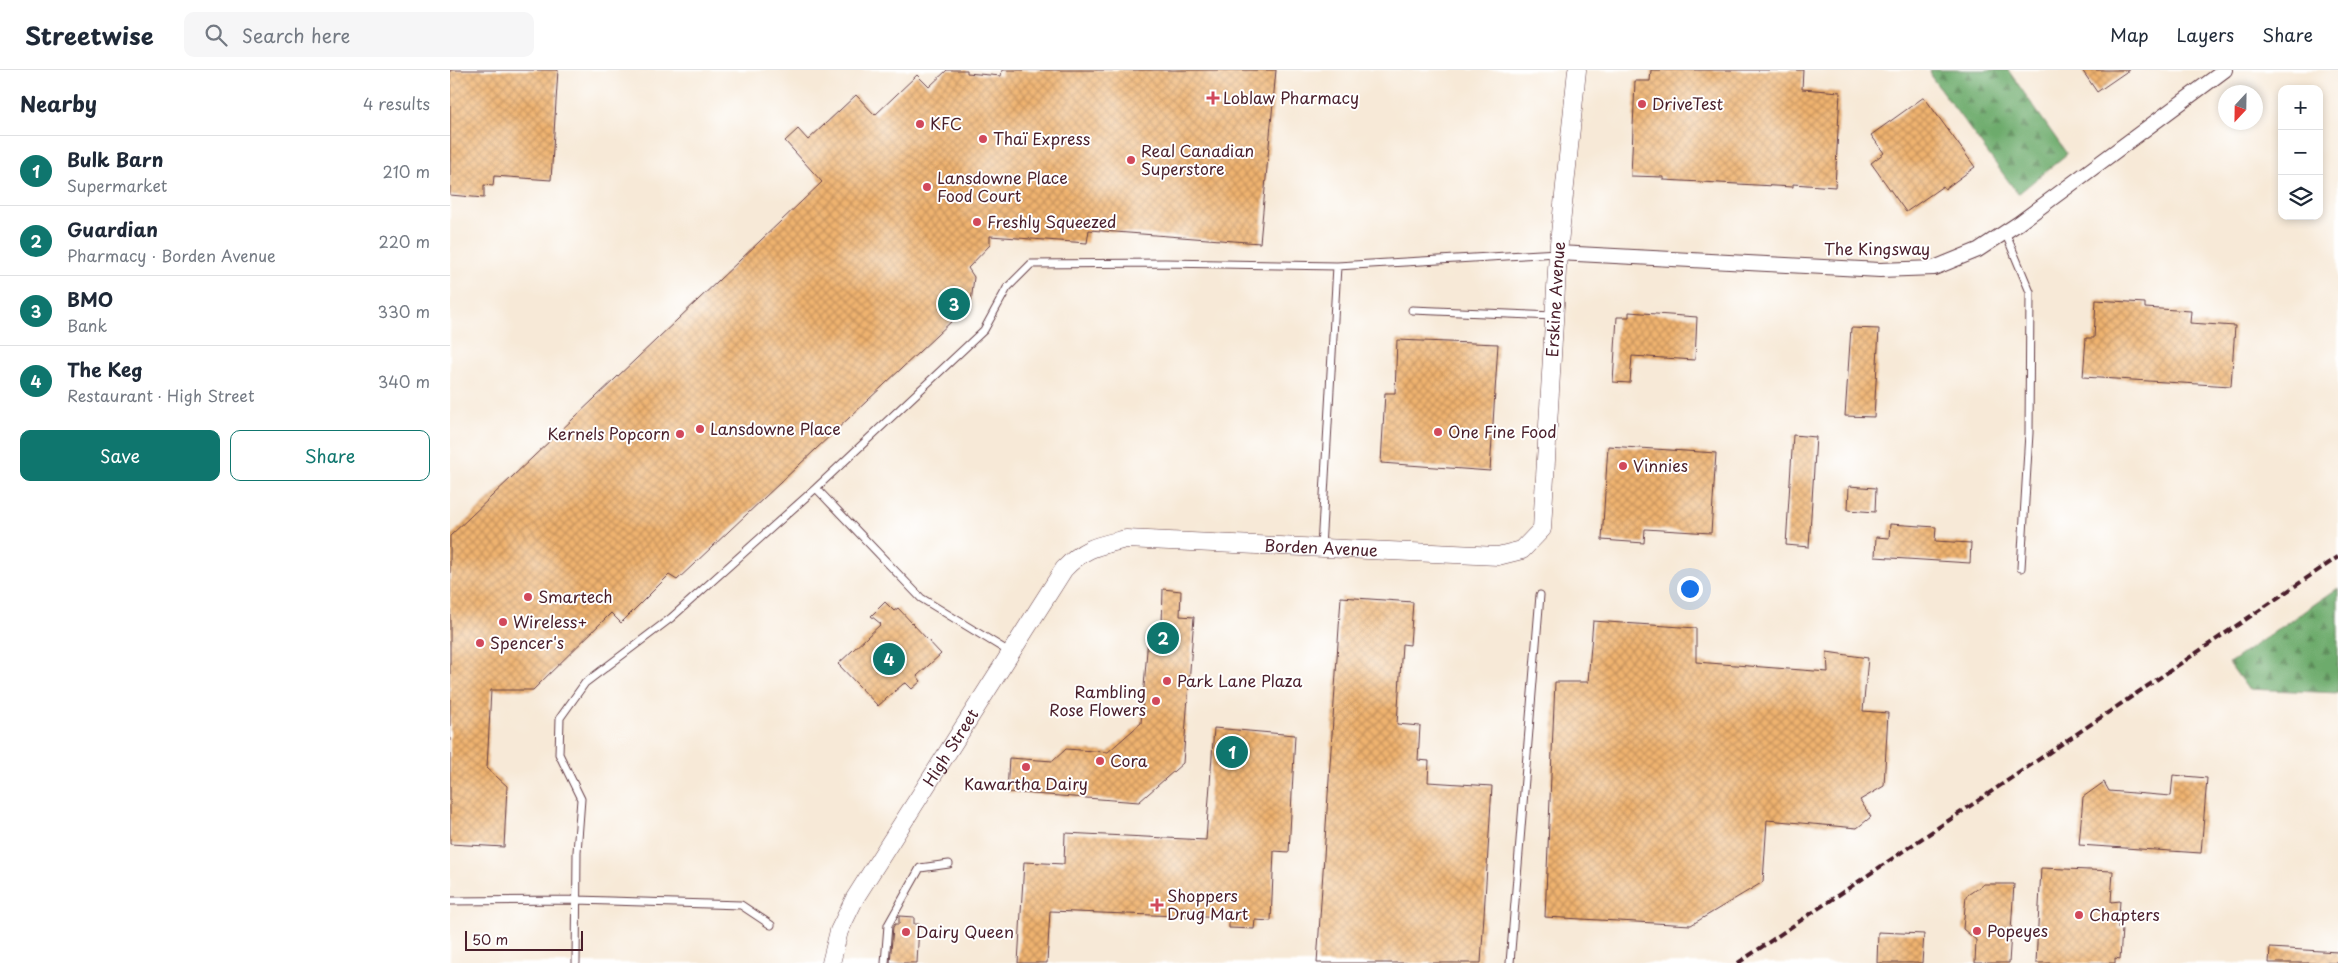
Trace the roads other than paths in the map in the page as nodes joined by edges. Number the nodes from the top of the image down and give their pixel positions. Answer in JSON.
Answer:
{"nodes":[{"id":1,"x":1577,"y":70,"type":"edge"},
{"id":2,"x":2225,"y":70,"type":"edge"},
{"id":3,"x":2005,"y":232,"type":"junction"},
{"id":4,"x":1558,"y":254,"type":"junction"},
{"id":5,"x":1337,"y":266,"type":"junction"},
{"id":6,"x":1412,"y":310,"type":"dead end"},
{"id":7,"x":1554,"y":316,"type":"junction"},
{"id":8,"x":816,"y":488,"type":"junction"},
{"id":9,"x":1542,"y":529,"type":"joint"},
{"id":10,"x":1093,"y":547,"type":"joint"},
{"id":11,"x":1321,"y":548,"type":"junction"},
{"id":12,"x":2021,"y":568,"type":"dead end"},
{"id":13,"x":1540,"y":595,"type":"dead end"},
{"id":14,"x":1011,"y":653,"type":"junction"},
{"id":15,"x":949,"y":864,"type":"dead end"},
{"id":16,"x":577,"y":900,"type":"junction"},
{"id":17,"x":450,"y":901,"type":"edge"},
{"id":18,"x":771,"y":925,"type":"dead end"},
{"id":19,"x":576,"y":963,"type":"edge"},
{"id":20,"x":831,"y":963,"type":"edge"},
{"id":21,"x":885,"y":963,"type":"edge"},
{"id":22,"x":1510,"y":963,"type":"edge"}],
"edges":[{"from":1,"to":4,"type":"street","name":"Erskine Avenue"},
{"from":2,"to":3,"type":"street","name":"The Kingsway"},
{"from":3,"to":4,"type":"street","name":"The Kingsway"},
{"from":3,"to":12,"type":"lane"},
{"from":4,"to":5,"type":"lane"},
{"from":4,"to":7,"type":"street","name":"Erskine Avenue"},
{"from":5,"to":8,"type":"lane"},
{"from":5,"to":11,"type":"lane"},
{"from":6,"to":7,"type":"lane"},
{"from":7,"to":9,"type":"street","name":"Erskine Avenue"},
{"from":8,"to":14,"type":"lane"},
{"from":8,"to":16,"type":"lane"},
{"from":9,"to":11,"type":"street","name":"Borden Avenue"},
{"from":10,"to":11,"type":"street","name":"Borden Avenue"},
{"from":10,"to":14,"type":"street","name":"High Street"},
{"from":13,"to":22,"type":"lane"},
{"from":14,"to":20,"type":"street","name":"High Street"},
{"from":15,"to":21,"type":"lane"},
{"from":16,"to":17,"type":"lane"},
{"from":16,"to":18,"type":"lane"},
{"from":16,"to":19,"type":"lane"}]}
